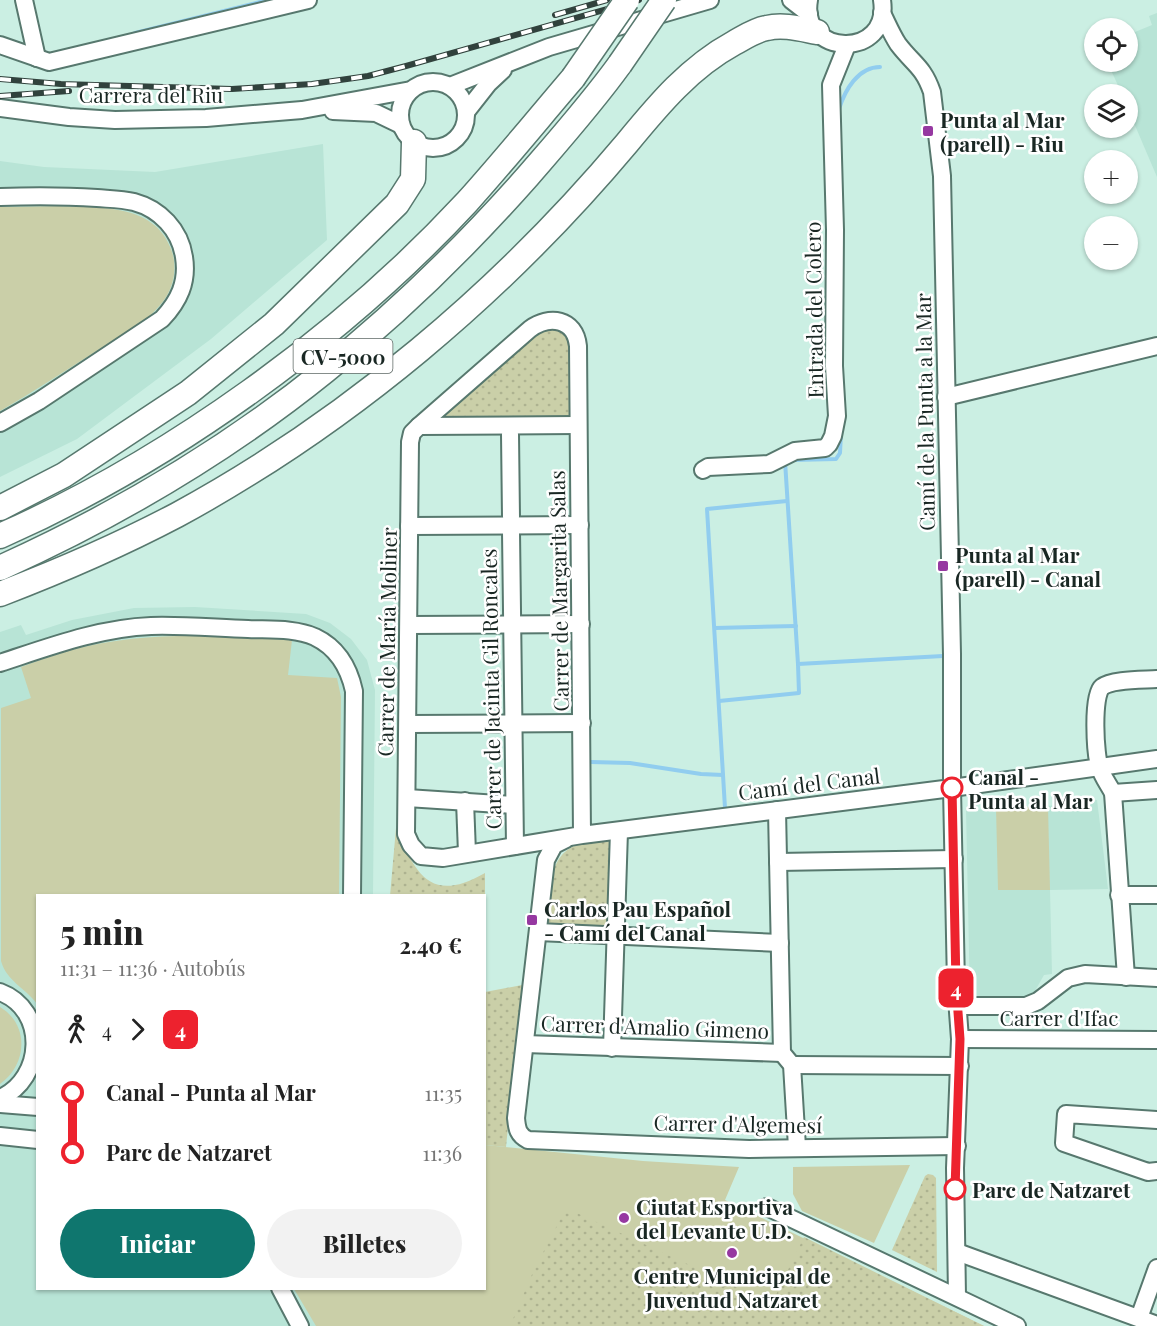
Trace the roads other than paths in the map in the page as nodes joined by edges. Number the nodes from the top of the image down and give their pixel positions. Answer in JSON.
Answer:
{"nodes":[{"id":1,"x":24,"y":0,"type":"edge"},
{"id":2,"x":308,"y":0,"type":"edge"},
{"id":3,"x":627,"y":0,"type":"edge"},
{"id":4,"x":664,"y":0,"type":"edge"},
{"id":5,"x":710,"y":0,"type":"edge"},
{"id":6,"x":791,"y":0,"type":"edge"},
{"id":7,"x":882,"y":7,"type":"edge"},
{"id":8,"x":812,"y":15,"type":"edge"},
{"id":9,"x":865,"y":40,"type":"junction"},
{"id":10,"x":898,"y":43,"type":"junction"},
{"id":11,"x":0,"y":45,"type":"edge"},
{"id":12,"x":847,"y":45,"type":"junction"},
{"id":13,"x":37,"y":57,"type":"junction"},
{"id":14,"x":509,"y":64,"type":"junction"},
{"id":15,"x":450,"y":86,"type":"junction"},
{"id":16,"x":411,"y":90,"type":"junction"},
{"id":17,"x":0,"y":108,"type":"edge"},
{"id":18,"x":302,"y":110,"type":"junction"},
{"id":19,"x":466,"y":112,"type":"junction"},
{"id":20,"x":407,"y":134,"type":"junction"},
{"id":21,"x":0,"y":197,"type":"edge"},
{"id":22,"x":1157,"y":345,"type":"edge"},
{"id":23,"x":946,"y":397,"type":"junction"},
{"id":24,"x":0,"y":423,"type":"edge"},
{"id":25,"x":578,"y":425,"type":"junction"},
{"id":26,"x":419,"y":426,"type":"junction"},
{"id":27,"x":510,"y":434,"type":"dead end"},
{"id":28,"x":703,"y":470,"type":"dead end"},
{"id":29,"x":0,"y":508,"type":"edge"},
{"id":30,"x":580,"y":525,"type":"junction"},
{"id":31,"x":410,"y":526,"type":"junction"},
{"id":32,"x":0,"y":536,"type":"edge"},
{"id":33,"x":0,"y":568,"type":"edge"},
{"id":34,"x":0,"y":594,"type":"edge"},
{"id":35,"x":512,"y":624,"type":"junction"},
{"id":36,"x":581,"y":624,"type":"junction"},
{"id":37,"x":408,"y":625,"type":"junction"},
{"id":38,"x":20,"y":656,"type":"junction"},
{"id":39,"x":0,"y":663,"type":"edge"},
{"id":40,"x":0,"y":672,"type":"edge"},
{"id":41,"x":1157,"y":679,"type":"edge"},
{"id":42,"x":513,"y":723,"type":"junction"},
{"id":43,"x":582,"y":723,"type":"junction"},
{"id":44,"x":408,"y":724,"type":"junction"},
{"id":45,"x":1157,"y":759,"type":"edge"},
{"id":46,"x":1099,"y":767,"type":"junction"},
{"id":47,"x":952,"y":788,"type":"junction"},
{"id":48,"x":1157,"y":790,"type":"edge"},
{"id":49,"x":1113,"y":793,"type":"junction"},
{"id":50,"x":406,"y":798,"type":"junction"},
{"id":51,"x":465,"y":801,"type":"junction"},
{"id":52,"x":514,"y":805,"type":"junction"},
{"id":53,"x":777,"y":810,"type":"junction"},
{"id":54,"x":619,"y":831,"type":"junction"},
{"id":55,"x":578,"y":836,"type":"junction"},
{"id":56,"x":515,"y":846,"type":"junction"},
{"id":57,"x":467,"y":853,"type":"junction"},
{"id":58,"x":421,"y":856,"type":"joint"},
{"id":59,"x":954,"y":860,"type":"junction"},
{"id":60,"x":778,"y":862,"type":"junction"},
{"id":61,"x":352,"y":894,"type":"edge"},
{"id":62,"x":1119,"y":895,"type":"junction"},
{"id":63,"x":1157,"y":895,"type":"edge"},
{"id":64,"x":538,"y":932,"type":"junction"},
{"id":65,"x":616,"y":936,"type":"junction"},
{"id":66,"x":780,"y":942,"type":"junction"},
{"id":67,"x":1126,"y":977,"type":"junction"},
{"id":68,"x":1157,"y":978,"type":"edge"},
{"id":69,"x":2,"y":991,"type":"edge"},
{"id":70,"x":959,"y":1006,"type":"junction"},
{"id":71,"x":960,"y":1039,"type":"junction"},
{"id":72,"x":1157,"y":1040,"type":"edge"},
{"id":73,"x":36,"y":1042,"type":"edge"},
{"id":74,"x":525,"y":1044,"type":"junction"},
{"id":75,"x":612,"y":1048,"type":"junction"},
{"id":76,"x":787,"y":1059,"type":"junction"},
{"id":77,"x":960,"y":1066,"type":"junction"},
{"id":78,"x":0,"y":1098,"type":"edge"},
{"id":79,"x":0,"y":1104,"type":"edge"},
{"id":80,"x":36,"y":1107,"type":"edge"},
{"id":81,"x":1157,"y":1120,"type":"edge"},
{"id":82,"x":0,"y":1136,"type":"edge"},
{"id":83,"x":36,"y":1140,"type":"edge"},
{"id":84,"x":957,"y":1146,"type":"junction"},
{"id":85,"x":797,"y":1147,"type":"junction"},
{"id":86,"x":1157,"y":1171,"type":"edge"},
{"id":87,"x":767,"y":1207,"type":"dead end"},
{"id":88,"x":957,"y":1252,"type":"junction"},
{"id":89,"x":1157,"y":1268,"type":"edge"},
{"id":90,"x":281,"y":1290,"type":"edge"},
{"id":91,"x":957,"y":1296,"type":"junction"},
{"id":92,"x":1139,"y":1318,"type":"junction"},
{"id":93,"x":1157,"y":1325,"type":"edge"},
{"id":94,"x":300,"y":1326,"type":"edge"},
{"id":95,"x":1017,"y":1326,"type":"edge"}],
"edges":[{"from":1,"to":13,"type":"street"},
{"from":2,"to":13,"type":"street"},
{"from":3,"to":32,"type":"highway","number":"CV-5000","bridge":true},
{"from":4,"to":33,"type":"highway","number":"CV-5000","bridge":true},
{"from":5,"to":14,"type":"street"},
{"from":6,"to":8,"type":"street"},
{"from":7,"to":9,"type":"street"},
{"from":7,"to":10,"type":"street","name":"Camí de la Punta a la Mar"},
{"from":8,"to":12,"type":"street"},
{"from":8,"to":34,"type":"highway"},
{"from":9,"to":10,"type":"street"},
{"from":9,"to":12,"type":"street"},
{"from":10,"to":23,"type":"street","name":"Camí de la Punta a la Mar"},
{"from":11,"to":13,"type":"street"},
{"from":12,"to":28,"type":"street","name":"Entrada del Colero"},
{"from":14,"to":15,"type":"street"},
{"from":14,"to":19,"type":"street"},
{"from":15,"to":16,"type":"street"},
{"from":15,"to":19,"type":"street"},
{"from":16,"to":18,"type":"street","name":"Carrera del Riu"},
{"from":16,"to":20,"type":"street"},
{"from":17,"to":18,"type":"street","name":"Carrera del Riu"},
{"from":18,"to":20,"type":"street","name":"Carrera del Riu"},
{"from":19,"to":20,"type":"street"},
{"from":20,"to":29,"type":"highway"},
{"from":21,"to":24,"type":"street"},
{"from":22,"to":23,"type":"street"},
{"from":23,"to":47,"type":"street","name":"Camí de la Punta a la Mar"},
{"from":25,"to":26,"type":"street"},
{"from":25,"to":26,"type":"street","name":"Carrer de Margarita Salas"},
{"from":25,"to":30,"type":"street","name":"Carrer de Margarita Salas"},
{"from":26,"to":31,"type":"street","name":"Carrer de María Moliner"},
{"from":27,"to":35,"type":"street","name":"Carrer de Jacinta Gil Roncales"},
{"from":30,"to":31,"type":"street"},
{"from":30,"to":36,"type":"street","name":"Carrer de Margarita Salas"},
{"from":31,"to":37,"type":"street","name":"Carrer de María Moliner"},
{"from":35,"to":36,"type":"street"},
{"from":35,"to":37,"type":"street"},
{"from":35,"to":42,"type":"street","name":"Carrer de Jacinta Gil Roncales"},
{"from":36,"to":43,"type":"street","name":"Carrer de Margarita Salas"},
{"from":37,"to":44,"type":"street","name":"Carrer de María Moliner"},
{"from":38,"to":39,"type":"street"},
{"from":38,"to":40,"type":"street"},
{"from":38,"to":61,"type":"street"},
{"from":41,"to":46,"type":"street"},
{"from":42,"to":43,"type":"street"},
{"from":42,"to":44,"type":"street"},
{"from":42,"to":52,"type":"street","name":"Carrer de Jacinta Gil Roncales"},
{"from":43,"to":55,"type":"street","name":"Carrer de Margarita Salas"},
{"from":44,"to":50,"type":"street","name":"Carrer de María Moliner"},
{"from":45,"to":46,"type":"street","name":"Camí del Canal"},
{"from":46,"to":47,"type":"street","name":"Camí del Canal"},
{"from":46,"to":49,"type":"street"},
{"from":47,"to":53,"type":"street","name":"Camí del Canal"},
{"from":47,"to":59,"type":"street","name":"Camí de la Punta a la Mar"},
{"from":48,"to":49,"type":"street"},
{"from":49,"to":62,"type":"street"},
{"from":50,"to":51,"type":"street"},
{"from":50,"to":58,"type":"street","name":"Carrer de María Moliner"},
{"from":51,"to":52,"type":"street"},
{"from":51,"to":57,"type":"street"},
{"from":52,"to":56,"type":"street","name":"Carrer de Jacinta Gil Roncales"},
{"from":53,"to":54,"type":"street","name":"Camí del Canal"},
{"from":53,"to":60,"type":"street"},
{"from":54,"to":55,"type":"street","name":"Camí del Canal"},
{"from":54,"to":65,"type":"street"},
{"from":55,"to":56,"type":"street","name":"Camí del Canal"},
{"from":55,"to":64,"type":"street"},
{"from":56,"to":57,"type":"street","name":"Camí del Canal"},
{"from":57,"to":58,"type":"street","name":"Camí del Canal"},
{"from":59,"to":60,"type":"street"},
{"from":59,"to":70,"type":"street","name":"Camí de la Punta a la Mar"},
{"from":60,"to":66,"type":"street"},
{"from":62,"to":63,"type":"street"},
{"from":62,"to":67,"type":"street"},
{"from":64,"to":65,"type":"street"},
{"from":64,"to":74,"type":"street"},
{"from":65,"to":66,"type":"street"},
{"from":65,"to":75,"type":"street"},
{"from":66,"to":76,"type":"street"},
{"from":67,"to":68,"type":"street"},
{"from":67,"to":70,"type":"street"},
{"from":69,"to":73,"type":"street"},
{"from":70,"to":71,"type":"street","name":"Camí de la Punta a la Mar"},
{"from":71,"to":72,"type":"street","name":"Carrer d'Ifac"},
{"from":71,"to":77,"type":"street","name":"Camí de la Punta a la Mar"},
{"from":73,"to":78,"type":"street"},
{"from":74,"to":75,"type":"street","name":"Carrer d'Amalio Gimeno"},
{"from":74,"to":85,"type":"street","name":"Carrer d'Algemesí"},
{"from":75,"to":76,"type":"street","name":"Carrer d'Amalio Gimeno"},
{"from":76,"to":77,"type":"street","name":"Carrer d'Amalio Gimeno"},
{"from":76,"to":85,"type":"street"},
{"from":77,"to":84,"type":"street","name":"Camí de la Punta a la Mar"},
{"from":79,"to":80,"type":"street"},
{"from":81,"to":86,"type":"street"},
{"from":82,"to":83,"type":"street"},
{"from":84,"to":85,"type":"street","name":"Carrer d'Algemesí"},
{"from":84,"to":88,"type":"street","name":"Camí de la Punta a la Mar"},
{"from":87,"to":91,"type":"street"},
{"from":88,"to":91,"type":"street","name":"Camí de la Punta a la Mar"},
{"from":88,"to":92,"type":"street"},
{"from":89,"to":92,"type":"street"},
{"from":90,"to":94,"type":"street"},
{"from":91,"to":95,"type":"street"},
{"from":92,"to":93,"type":"street"}]}
